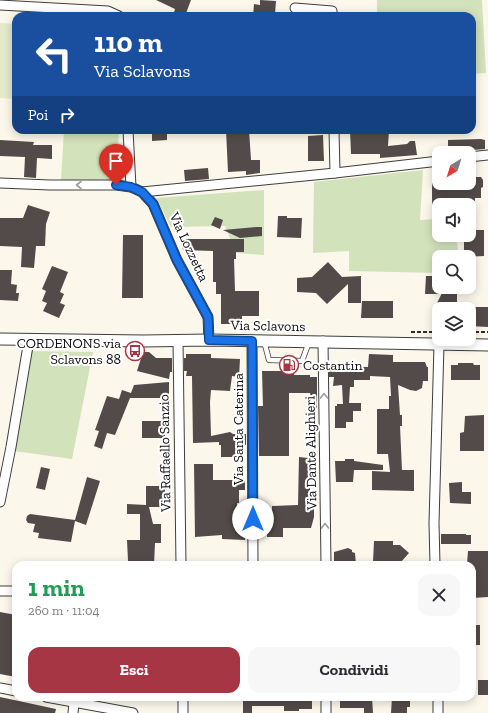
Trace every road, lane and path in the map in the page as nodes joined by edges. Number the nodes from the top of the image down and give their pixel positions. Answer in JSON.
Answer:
{"nodes":[{"id":1,"x":0,"y":5,"type":"edge"},
{"id":2,"x":295,"y":8,"type":"dead end"},
{"id":3,"x":110,"y":12,"type":"edge"},
{"id":4,"x":332,"y":12,"type":"edge"},
{"id":5,"x":128,"y":134,"type":"edge"},
{"id":6,"x":334,"y":134,"type":"edge"},
{"id":7,"x":488,"y":155,"type":"edge"},
{"id":8,"x":476,"y":157,"type":"edge"},
{"id":9,"x":432,"y":162,"type":"edge"},
{"id":10,"x":335,"y":173,"type":"junction"},
{"id":11,"x":0,"y":183,"type":"edge"},
{"id":12,"x":131,"y":187,"type":"junction"},
{"id":13,"x":142,"y":192,"type":"junction"},
{"id":14,"x":476,"y":332,"type":"edge"},
{"id":15,"x":488,"y":332,"type":"edge"},
{"id":16,"x":0,"y":339,"type":"edge"},
{"id":17,"x":29,"y":340,"type":"junction"},
{"id":18,"x":209,"y":340,"type":"junction"},
{"id":19,"x":178,"y":341,"type":"junction"},
{"id":20,"x":252,"y":341,"type":"junction"},
{"id":21,"x":264,"y":341,"type":"junction"},
{"id":22,"x":309,"y":341,"type":"junction"},
{"id":23,"x":323,"y":341,"type":"junction"},
{"id":24,"x":432,"y":345,"type":"edge"},
{"id":25,"x":476,"y":345,"type":"edge"},
{"id":26,"x":488,"y":345,"type":"edge"},
{"id":27,"x":439,"y":346,"type":"edge"},
{"id":28,"x":0,"y":502,"type":"edge"},
{"id":29,"x":180,"y":561,"type":"edge"},
{"id":30,"x":253,"y":561,"type":"edge"},
{"id":31,"x":326,"y":561,"type":"edge"},
{"id":32,"x":435,"y":561,"type":"edge"},
{"id":33,"x":0,"y":591,"type":"edge"},
{"id":34,"x":12,"y":591,"type":"edge"},
{"id":35,"x":0,"y":688,"type":"edge"},
{"id":36,"x":12,"y":690,"type":"edge"},
{"id":37,"x":65,"y":701,"type":"edge"},
{"id":38,"x":183,"y":701,"type":"edge"},
{"id":39,"x":326,"y":701,"type":"edge"},
{"id":40,"x":438,"y":701,"type":"edge"},
{"id":41,"x":74,"y":703,"type":"junction"},
{"id":42,"x":73,"y":713,"type":"edge"},
{"id":43,"x":133,"y":713,"type":"edge"},
{"id":44,"x":183,"y":713,"type":"edge"},
{"id":45,"x":326,"y":713,"type":"edge"},
{"id":46,"x":438,"y":713,"type":"edge"}],
"edges":[{"from":1,"to":3,"type":"street"},
{"from":2,"to":4,"type":"street"},
{"from":5,"to":12,"type":"street"},
{"from":6,"to":10,"type":"street"},
{"from":7,"to":8,"type":"street"},
{"from":9,"to":10,"type":"street"},
{"from":10,"to":13,"type":"street"},
{"from":12,"to":11,"type":"street","name":"Via Lozzetta","one_way":true},
{"from":12,"to":13,"type":"street","name":"Via Lozzetta"},
{"from":13,"to":18,"type":"street","name":"Via Lozzetta"},
{"from":14,"to":15,"type":"path"},
{"from":16,"to":17,"type":"street","name":"Via Sclavons"},
{"from":17,"to":19,"type":"street","name":"Via Sclavons"},
{"from":17,"to":28,"type":"street"},
{"from":18,"to":19,"type":"street","name":"Via Sclavons"},
{"from":18,"to":20,"type":"street","name":"Via Sclavons"},
{"from":19,"to":29,"type":"street","name":"Via Raffaello Sanzio"},
{"from":20,"to":21,"type":"street","name":"Via Sclavons"},
{"from":20,"to":30,"type":"street","name":"Via Santa Caterina"},
{"from":21,"to":22,"type":"street","name":"Via Sclavons"},
{"from":21,"to":22,"type":"lane"},
{"from":22,"to":23,"type":"street","name":"Via Sclavons"},
{"from":23,"to":24,"type":"street","name":"Via Sclavons"},
{"from":31,"to":23,"type":"street","name":"Via Dante Alighieri","one_way":true},
{"from":25,"to":26,"type":"street","name":"Via Sclavons"},
{"from":27,"to":32,"type":"street"},
{"from":33,"to":34,"type":"street"},
{"from":35,"to":36,"type":"street"},
{"from":37,"to":41,"type":"street"},
{"from":38,"to":44,"type":"street"},
{"from":39,"to":45,"type":"street"},
{"from":40,"to":46,"type":"street"},
{"from":41,"to":42,"type":"street"},
{"from":41,"to":43,"type":"street"}]}
